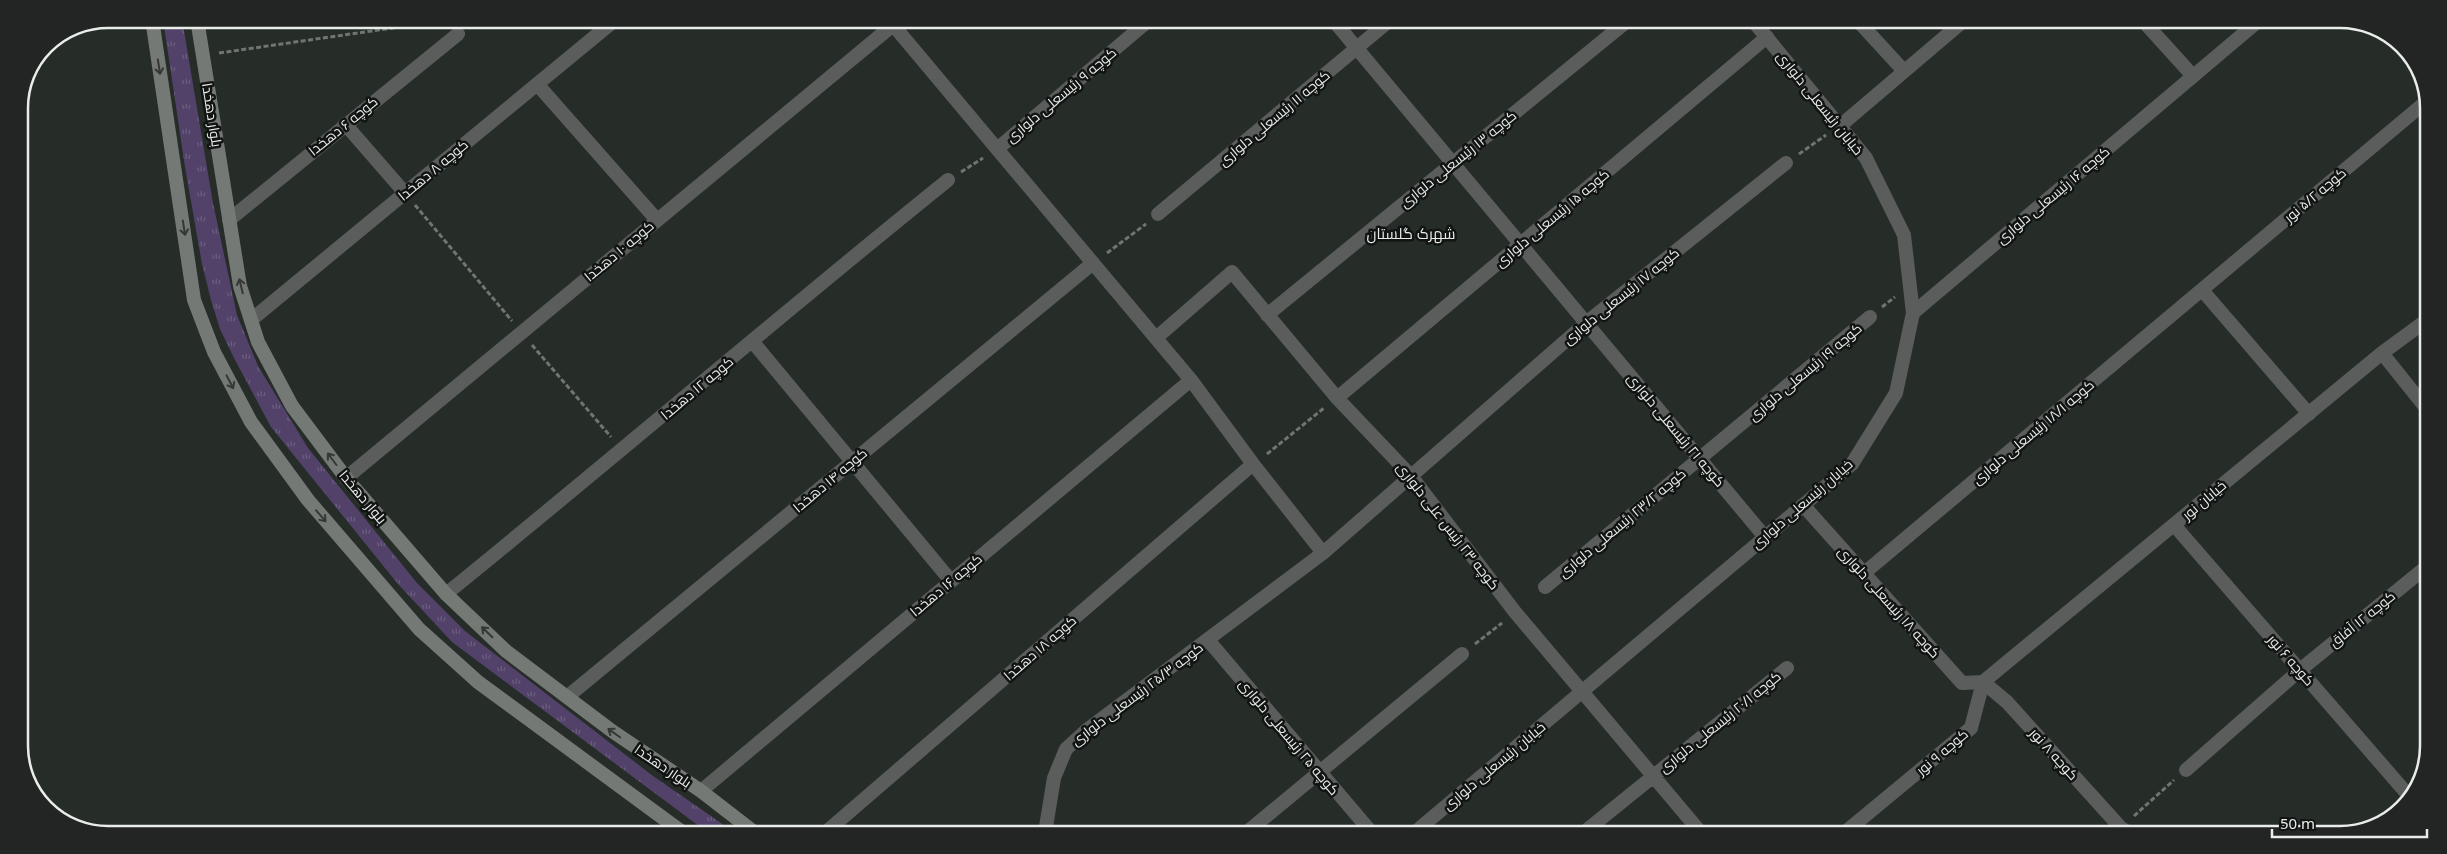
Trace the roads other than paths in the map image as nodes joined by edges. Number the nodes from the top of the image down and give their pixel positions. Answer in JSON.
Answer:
{"nodes":[{"id":1,"x":153,"y":28,"type":"edge"},
{"id":2,"x":198,"y":28,"type":"edge"},
{"id":3,"x":605,"y":28,"type":"edge"},
{"id":4,"x":884,"y":28,"type":"edge"},
{"id":5,"x":896,"y":28,"type":"edge"},
{"id":6,"x":1140,"y":28,"type":"edge"},
{"id":7,"x":1340,"y":28,"type":"edge"},
{"id":8,"x":1381,"y":28,"type":"edge"},
{"id":9,"x":1619,"y":28,"type":"edge"},
{"id":10,"x":1759,"y":28,"type":"edge"},
{"id":11,"x":1865,"y":28,"type":"edge"},
{"id":12,"x":1954,"y":28,"type":"edge"},
{"id":13,"x":2150,"y":28,"type":"edge"},
{"id":14,"x":2250,"y":28,"type":"edge"},
{"id":15,"x":458,"y":34,"type":"dead end"},
{"id":16,"x":1767,"y":37,"type":"junction"},
{"id":17,"x":1357,"y":49,"type":"junction"},
{"id":18,"x":1904,"y":71,"type":"junction"},
{"id":19,"x":2194,"y":76,"type":"junction"},
{"id":20,"x":537,"y":84,"type":"junction"},
{"id":21,"x":2419,"y":108,"type":"edge"},
{"id":22,"x":345,"y":124,"type":"junction"},
{"id":23,"x":1840,"y":126,"type":"junction"},
{"id":24,"x":997,"y":149,"type":"junction"},
{"id":25,"x":1786,"y":163,"type":"road end"},
{"id":26,"x":1453,"y":164,"type":"junction"},
{"id":27,"x":948,"y":180,"type":"road end"},
{"id":28,"x":405,"y":193,"type":"junction"},
{"id":29,"x":1158,"y":214,"type":"road end"},
{"id":30,"x":229,"y":220,"type":"junction"},
{"id":31,"x":657,"y":220,"type":"junction"},
{"id":32,"x":1520,"y":244,"type":"junction"},
{"id":33,"x":1093,"y":263,"type":"junction"},
{"id":34,"x":2202,"y":290,"type":"junction"},
{"id":35,"x":1913,"y":313,"type":"junction"},
{"id":36,"x":1267,"y":315,"type":"junction"},
{"id":37,"x":1870,"y":317,"type":"road end"},
{"id":38,"x":251,"y":320,"type":"junction"},
{"id":39,"x":1586,"y":323,"type":"junction"},
{"id":40,"x":2419,"y":326,"type":"edge"},
{"id":41,"x":1156,"y":338,"type":"junction"},
{"id":42,"x":752,"y":341,"type":"junction"},
{"id":43,"x":2382,"y":353,"type":"junction"},
{"id":44,"x":1191,"y":380,"type":"junction"},
{"id":45,"x":1337,"y":398,"type":"junction"},
{"id":46,"x":2419,"y":400,"type":"edge"},
{"id":47,"x":2309,"y":414,"type":"junction"},
{"id":48,"x":1700,"y":459,"type":"junction"},
{"id":49,"x":853,"y":462,"type":"junction"},
{"id":50,"x":1253,"y":464,"type":"junction"},
{"id":51,"x":1411,"y":476,"type":"junction"},
{"id":52,"x":346,"y":478,"type":"junction"},
{"id":53,"x":1803,"y":505,"type":"junction"},
{"id":54,"x":2174,"y":525,"type":"junction"},
{"id":55,"x":1765,"y":537,"type":"junction"},
{"id":56,"x":1323,"y":553,"type":"junction"},
{"id":57,"x":2420,"y":572,"type":"edge"},
{"id":58,"x":1863,"y":574,"type":"junction"},
{"id":59,"x":950,"y":581,"type":"junction"},
{"id":60,"x":1545,"y":587,"type":"dead end"},
{"id":61,"x":446,"y":594,"type":"junction"},
{"id":62,"x":1208,"y":640,"type":"junction"},
{"id":63,"x":1462,"y":654,"type":"road end"},
{"id":64,"x":1787,"y":668,"type":"dead end"},
{"id":65,"x":2300,"y":670,"type":"junction"},
{"id":66,"x":1983,"y":682,"type":"junction"},
{"id":67,"x":1581,"y":692,"type":"junction"},
{"id":68,"x":567,"y":697,"type":"junction"},
{"id":69,"x":2186,"y":770,"type":"road end"},
{"id":70,"x":1319,"y":773,"type":"junction"},
{"id":71,"x":1653,"y":776,"type":"junction"},
{"id":72,"x":701,"y":791,"type":"junction"},
{"id":73,"x":2405,"y":792,"type":"edge"},
{"id":74,"x":663,"y":818,"type":"junction"},
{"id":75,"x":670,"y":826,"type":"edge"},
{"id":76,"x":674,"y":826,"type":"edge"},
{"id":77,"x":746,"y":826,"type":"edge"},
{"id":78,"x":833,"y":826,"type":"edge"},
{"id":79,"x":1046,"y":826,"type":"edge"},
{"id":80,"x":1255,"y":826,"type":"edge"},
{"id":81,"x":1366,"y":826,"type":"edge"},
{"id":82,"x":1422,"y":826,"type":"edge"},
{"id":83,"x":1592,"y":826,"type":"edge"},
{"id":84,"x":1695,"y":826,"type":"edge"},
{"id":85,"x":1853,"y":826,"type":"edge"},
{"id":86,"x":2116,"y":826,"type":"edge"}],
"edges":[{"from":1,"to":74,"type":"main road","one_way":true},
{"from":2,"to":30,"type":"main road","name":"بلوار دهخدا"},
{"from":3,"to":20,"type":"street","name":"کوچه ۸ دهخدا"},
{"from":4,"to":31,"type":"street","name":"کوچه ۱۰ دهخدا"},
{"from":5,"to":24,"type":"street"},
{"from":6,"to":24,"type":"street","name":"کوچه ۹ رئیسعلی دلواری"},
{"from":7,"to":17,"type":"street","name":"کوچه ۲۱ رئیسعلی دلواری"},
{"from":8,"to":17,"type":"street","name":"کوچه ۱۱ رئیسعلی دلواری"},
{"from":9,"to":26,"type":"street","name":"کوچه ۱۳ رئیسعلی دلواری"},
{"from":10,"to":16,"type":"street","name":"خیابان رئیسعلی دلواری"},
{"from":11,"to":18,"type":"street"},
{"from":12,"to":18,"type":"street"},
{"from":13,"to":19,"type":"street"},
{"from":14,"to":19,"type":"street","name":"کوچه ۱۶ رئیسعلی دلواری"},
{"from":15,"to":22,"type":"street","name":"کوچه ۶ دهخدا"},
{"from":16,"to":23,"type":"street","name":"خیابان رئیسعلی دلواری"},
{"from":16,"to":32,"type":"street","name":"کوچه ۱۵ رئیسعلی دلواری"},
{"from":17,"to":26,"type":"street","name":"کوچه ۲۱ رئیسعلی دلواری"},
{"from":17,"to":29,"type":"street","name":"کوچه ۱۱ رئیسعلی دلواری"},
{"from":18,"to":23,"type":"street"},
{"from":19,"to":35,"type":"street","name":"کوچه ۱۶ رئیسعلی دلواری"},
{"from":20,"to":28,"type":"street","name":"کوچه ۸ دهخدا"},
{"from":20,"to":31,"type":"street"},
{"from":21,"to":34,"type":"street","name":"کوچه ۵/۲ نور"},
{"from":22,"to":28,"type":"street"},
{"from":22,"to":30,"type":"street","name":"کوچه ۶ دهخدا"},
{"from":23,"to":35,"type":"street","name":"خیابان رئیسعلی دلواری"},
{"from":24,"to":33,"type":"street"},
{"from":25,"to":39,"type":"street","name":"کوچه ۱۷ رئیسعلی دلواری"},
{"from":26,"to":32,"type":"street","name":"کوچه ۲۱ رئیسعلی دلواری"},
{"from":26,"to":36,"type":"street","name":"کوچه ۱۳ رئیسعلی دلواری"},
{"from":27,"to":42,"type":"street","name":"کوچه ۱۲ دهخدا"},
{"from":28,"to":38,"type":"street","name":"کوچه ۸ دهخدا"},
{"from":38,"to":30,"type":"main road","name":"بلوار دهخدا","one_way":true},
{"from":31,"to":52,"type":"street","name":"کوچه ۱۰ دهخدا"},
{"from":32,"to":39,"type":"street","name":"کوچه ۲۱ رئیسعلی دلواری"},
{"from":32,"to":45,"type":"street","name":"کوچه ۱۵ رئیسعلی دلواری"},
{"from":33,"to":41,"type":"street"},
{"from":33,"to":49,"type":"street","name":"کوچه ۱۴ دهخدا"},
{"from":34,"to":47,"type":"street"},
{"from":34,"to":58,"type":"street","name":"کوچه ۱۸/۱ رئیسعلی دلواری"},
{"from":35,"to":53,"type":"street","name":"خیابان رئیسعلی دلواری"},
{"from":36,"to":41,"type":"street","name":"کوچه ۲۳ رئیس علی دلواری"},
{"from":36,"to":45,"type":"street","name":"کوچه ۲۳ رئیس علی دلواری"},
{"from":37,"to":48,"type":"street","name":"کوچه ۱۹ رئیسعلی دلواری"},
{"from":52,"to":38,"type":"main road","name":"بلوار دهخدا","one_way":true},
{"from":39,"to":48,"type":"street","name":"کوچه ۲۱ رئیسعلی دلواری"},
{"from":39,"to":51,"type":"street","name":"کوچه ۱۷ رئیسعلی دلواری"},
{"from":40,"to":43,"type":"street","name":"خیابان نور"},
{"from":41,"to":44,"type":"street"},
{"from":42,"to":49,"type":"street"},
{"from":42,"to":61,"type":"street","name":"کوچه ۱۲ دهخدا"},
{"from":43,"to":46,"type":"street"},
{"from":43,"to":47,"type":"street","name":"خیابان نور"},
{"from":44,"to":50,"type":"street"},
{"from":44,"to":59,"type":"street","name":"کوچه ۱۶ دهخدا"},
{"from":45,"to":51,"type":"street","name":"کوچه ۲۳ رئیس علی دلواری"},
{"from":47,"to":54,"type":"street","name":"خیابان نور"},
{"from":48,"to":55,"type":"street","name":"کوچه ۲۱ رئیسعلی دلواری"},
{"from":48,"to":60,"type":"street","name":"کوچه ۲۳/۲ رئیسعلی دلواری"},
{"from":49,"to":59,"type":"street"},
{"from":49,"to":68,"type":"street","name":"کوچه ۱۴ دهخدا"},
{"from":50,"to":56,"type":"street"},
{"from":50,"to":78,"type":"street","name":"کوچه ۱۸ دهخدا"},
{"from":51,"to":56,"type":"street","name":"کوچه ۱۷ رئیسعلی دلواری"},
{"from":51,"to":67,"type":"street","name":"کوچه ۲۳ رئیس علی دلواری"},
{"from":52,"to":61,"type":"main road","name":"بلوار دهخدا"},
{"from":53,"to":55,"type":"street","name":"خیابان رئیسعلی دلواری"},
{"from":53,"to":58,"type":"street","name":"کوچه ۱۸ رئیسعلی دلواری"},
{"from":54,"to":65,"type":"street","name":"کوچه ۶ نور"},
{"from":54,"to":66,"type":"street","name":"خیابان نور"},
{"from":55,"to":67,"type":"street","name":"خیابان رئیسعلی دلواری"},
{"from":56,"to":62,"type":"street","name":"کوچه ۲۵/۳ رئیسعلی دلواری"},
{"from":57,"to":65,"type":"street","name":"کوچه ۱۲ آفاق"},
{"from":58,"to":66,"type":"street","name":"کوچه ۱۸ رئیسعلی دلواری"},
{"from":59,"to":72,"type":"street","name":"کوچه ۱۶ دهخدا"},
{"from":68,"to":61,"type":"main road","name":"بلوار دهخدا","one_way":true},
{"from":62,"to":70,"type":"street","name":"کوچه ۲۵ رئیسعلی دلواری"},
{"from":62,"to":79,"type":"street","name":"کوچه ۲۵/۳ رئیسعلی دلواری"},
{"from":63,"to":70,"type":"street"},
{"from":64,"to":71,"type":"street","name":"کوچه ۲۰/۱ رئیسعلی دلواری"},
{"from":65,"to":69,"type":"street","name":"کوچه ۱۲ آفاق"},
{"from":65,"to":73,"type":"street","name":"کوچه ۶ نور"},
{"from":66,"to":85,"type":"street","name":"کوچه ۹ نور"},
{"from":66,"to":86,"type":"street","name":"کوچه ۸ نور"},
{"from":67,"to":71,"type":"street","name":"کوچه ۲۳ رئیس علی دلواری"},
{"from":67,"to":82,"type":"street","name":"خیابان رئیسعلی دلواری"},
{"from":72,"to":68,"type":"main road","name":"بلوار دهخدا","one_way":true},
{"from":70,"to":80,"type":"street"},
{"from":70,"to":81,"type":"street","name":"کوچه ۲۵ رئیسعلی دلواری"},
{"from":71,"to":83,"type":"street","name":"کوچه ۲۰/۱ رئیسعلی دلواری"},
{"from":71,"to":84,"type":"street","name":"کوچه ۲۳ رئیس علی دلواری"},
{"from":72,"to":77,"type":"main road","name":"بلوار دهخدا"},
{"from":74,"to":75,"type":"main road"},
{"from":74,"to":76,"type":"main road"}]}
